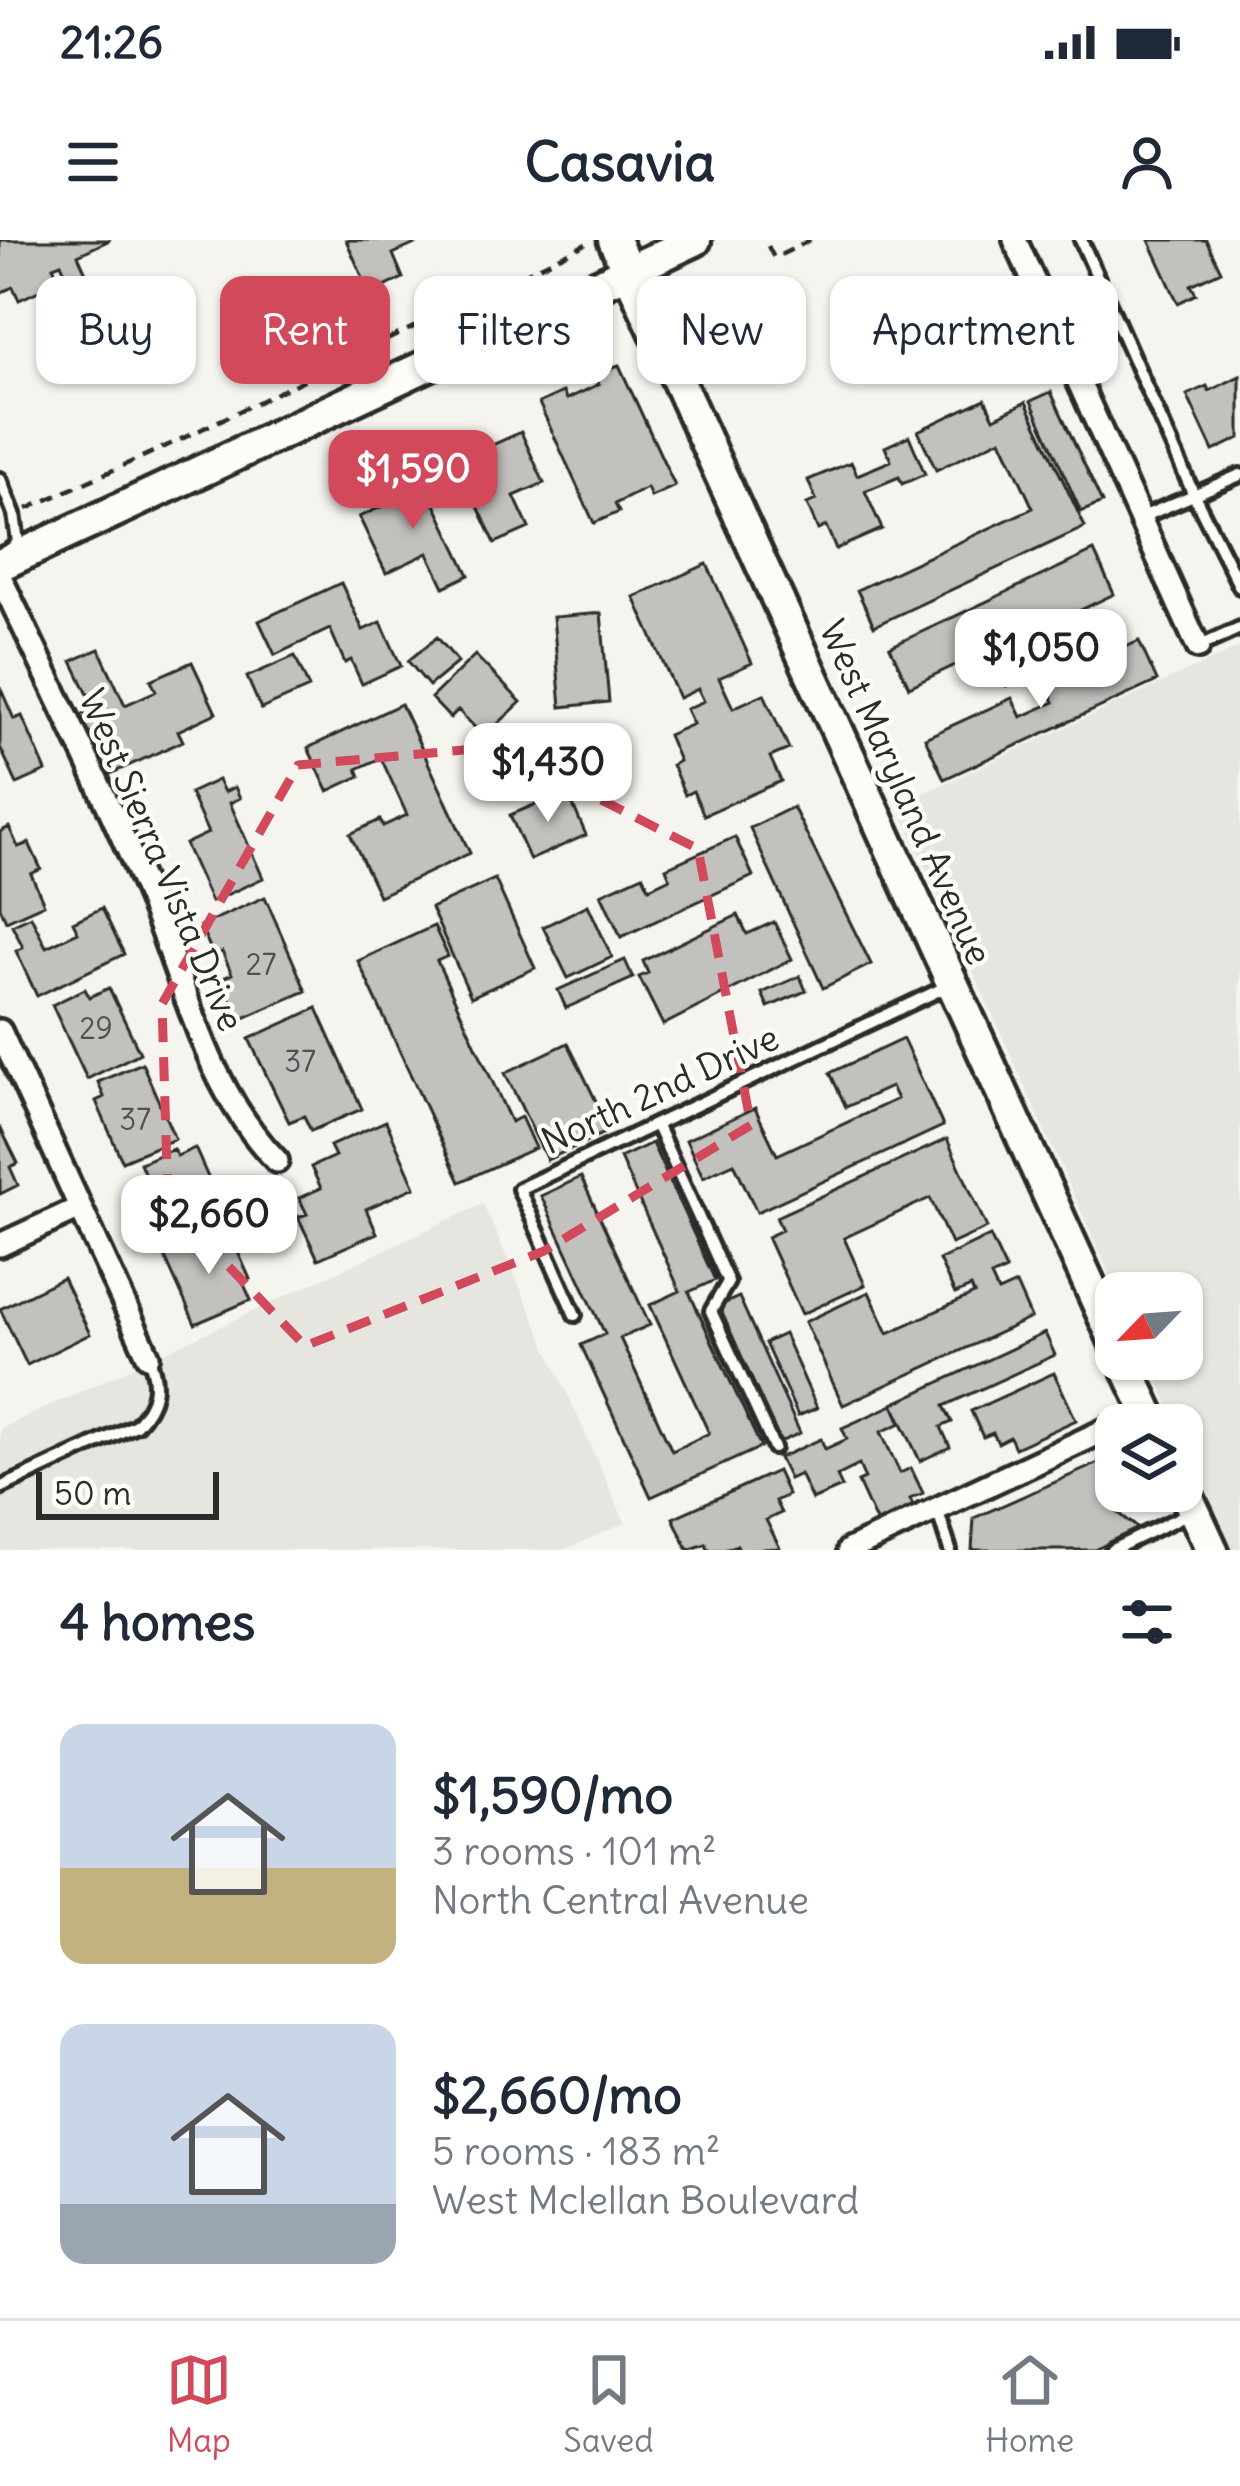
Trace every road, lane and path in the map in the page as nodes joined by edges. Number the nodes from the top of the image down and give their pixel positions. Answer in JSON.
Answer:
{"nodes":[{"id":1,"x":614,"y":240,"type":"edge"},
{"id":2,"x":695,"y":240,"type":"edge"},
{"id":3,"x":811,"y":240,"type":"edge"},
{"id":4,"x":1081,"y":240,"type":"edge"},
{"id":5,"x":1019,"y":241,"type":"edge"},
{"id":6,"x":768,"y":245,"type":"dead end"},
{"id":7,"x":578,"y":248,"type":"dead end"},
{"id":8,"x":629,"y":272,"type":"junction"},
{"id":9,"x":1240,"y":475,"type":"edge"},
{"id":10,"x":0,"y":479,"type":"edge"},
{"id":11,"x":1194,"y":495,"type":"junction"},
{"id":12,"x":14,"y":514,"type":"junction"},
{"id":13,"x":1140,"y":518,"type":"junction"},
{"id":14,"x":0,"y":563,"type":"edge"},
{"id":15,"x":0,"y":577,"type":"edge"},
{"id":16,"x":1240,"y":587,"type":"edge"},
{"id":17,"x":1240,"y":628,"type":"edge"},
{"id":18,"x":1198,"y":646,"type":"joint"},
{"id":19,"x":950,"y":985,"type":"junction"},
{"id":20,"x":0,"y":1030,"type":"edge"},
{"id":21,"x":656,"y":1124,"type":"junction"},
{"id":22,"x":277,"y":1161,"type":"dead end"},
{"id":23,"x":80,"y":1208,"type":"junction"},
{"id":24,"x":0,"y":1245,"type":"edge"},
{"id":25,"x":1095,"y":1298,"type":"edge"},
{"id":26,"x":575,"y":1316,"type":"dead end"},
{"id":27,"x":148,"y":1356,"type":"joint"},
{"id":28,"x":1095,"y":1435,"type":"edge"},
{"id":29,"x":774,"y":1448,"type":"dead end"},
{"id":30,"x":0,"y":1488,"type":"edge"},
{"id":31,"x":937,"y":1509,"type":"junction"},
{"id":32,"x":1168,"y":1512,"type":"edge"},
{"id":33,"x":1194,"y":1512,"type":"edge"},
{"id":34,"x":849,"y":1550,"type":"edge"},
{"id":35,"x":950,"y":1550,"type":"edge"},
{"id":36,"x":1112,"y":1550,"type":"edge"},
{"id":37,"x":1212,"y":1550,"type":"edge"}],
"edges":[{"from":1,"to":8,"type":"street","name":"West Maryland Avenue"},
{"from":2,"to":8,"type":"street"},
{"from":3,"to":6,"type":"path"},
{"from":4,"to":11,"type":"lane"},
{"from":5,"to":13,"type":"street"},
{"from":7,"to":12,"type":"path"},
{"from":8,"to":14,"type":"street"},
{"from":8,"to":19,"type":"street","name":"West Maryland Avenue"},
{"from":9,"to":11,"type":"lane"},
{"from":10,"to":12,"type":"lane"},
{"from":11,"to":13,"type":"lane"},
{"from":11,"to":16,"type":"lane"},
{"from":12,"to":14,"type":"lane"},
{"from":13,"to":18,"type":"street"},
{"from":15,"to":22,"type":"street","name":"West Sierra Vista Drive"},
{"from":17,"to":18,"type":"lane"},
{"from":19,"to":21,"type":"lane","name":"North 2nd Drive"},
{"from":19,"to":25,"type":"street","name":"West Maryland Avenue"},
{"from":20,"to":23,"type":"street"},
{"from":21,"to":26,"type":"lane","name":"North 2nd Drive"},
{"from":21,"to":29,"type":"lane"},
{"from":23,"to":24,"type":"street"},
{"from":23,"to":27,"type":"street"},
{"from":27,"to":30,"type":"lane"},
{"from":28,"to":31,"type":"street"},
{"from":31,"to":34,"type":"street"},
{"from":31,"to":35,"type":"lane"},
{"from":32,"to":36,"type":"lane"},
{"from":33,"to":37,"type":"street"}]}
